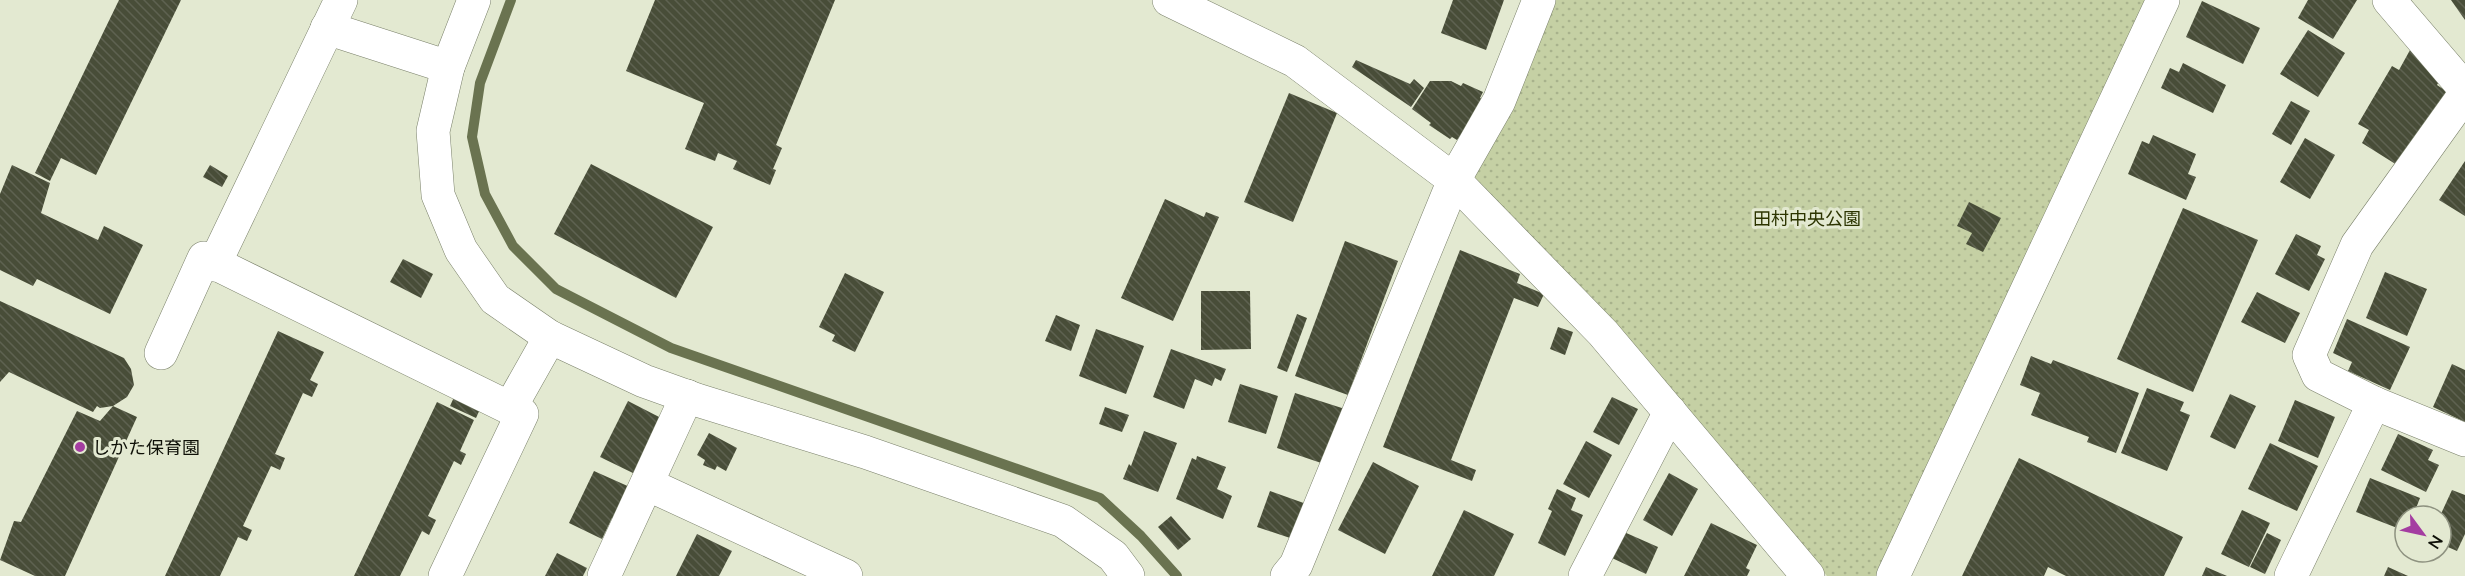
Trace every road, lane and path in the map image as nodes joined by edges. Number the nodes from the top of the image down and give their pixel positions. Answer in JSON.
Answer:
{"nodes":[{"id":1,"x":474,"y":0,"type":"edge"},
{"id":2,"x":1169,"y":0,"type":"edge"},
{"id":3,"x":1539,"y":0,"type":"edge"},
{"id":4,"x":2163,"y":0,"type":"edge"},
{"id":5,"x":2389,"y":0,"type":"edge"},
{"id":6,"x":334,"y":14,"type":"edge"},
{"id":7,"x":448,"y":67,"type":"junction"},
{"id":8,"x":2465,"y":89,"type":"edge"},
{"id":9,"x":2465,"y":94,"type":"edge"},
{"id":10,"x":1454,"y":180,"type":"junction"},
{"id":11,"x":214,"y":265,"type":"junction"},
{"id":12,"x":550,"y":337,"type":"junction"},
{"id":13,"x":161,"y":353,"type":"dead end"},
{"id":14,"x":687,"y":396,"type":"junction"},
{"id":15,"x":2374,"y":403,"type":"junction"},
{"id":16,"x":510,"y":408,"type":"junction"},
{"id":17,"x":1670,"y":412,"type":"junction"},
{"id":18,"x":2465,"y":440,"type":"edge"},
{"id":19,"x":646,"y":484,"type":"junction"},
{"id":20,"x":805,"y":567,"type":"edge"},
{"id":21,"x":445,"y":576,"type":"edge"},
{"id":22,"x":604,"y":576,"type":"edge"},
{"id":23,"x":846,"y":576,"type":"edge"},
{"id":24,"x":1128,"y":576,"type":"edge"},
{"id":25,"x":1287,"y":576,"type":"edge"},
{"id":26,"x":1585,"y":576,"type":"edge"},
{"id":27,"x":1808,"y":576,"type":"edge"},
{"id":28,"x":1893,"y":576,"type":"edge"},
{"id":29,"x":2291,"y":576,"type":"edge"}],
"edges":[{"from":1,"to":7,"type":"street"},
{"from":2,"to":10,"type":"street"},
{"from":3,"to":10,"type":"street"},
{"from":4,"to":28,"type":"street"},
{"from":5,"to":8,"type":"street"},
{"from":6,"to":7,"type":"street"},
{"from":6,"to":11,"type":"street"},
{"from":7,"to":12,"type":"street"},
{"from":9,"to":15,"type":"street"},
{"from":10,"to":17,"type":"street"},
{"from":10,"to":25,"type":"street"},
{"from":11,"to":13,"type":"street"},
{"from":11,"to":16,"type":"street"},
{"from":12,"to":14,"type":"street"},
{"from":12,"to":16,"type":"street"},
{"from":14,"to":19,"type":"street"},
{"from":14,"to":24,"type":"street"},
{"from":15,"to":18,"type":"street"},
{"from":15,"to":29,"type":"street"},
{"from":16,"to":21,"type":"street"},
{"from":17,"to":26,"type":"street"},
{"from":17,"to":27,"type":"street"},
{"from":19,"to":20,"type":"street"},
{"from":19,"to":22,"type":"street"},
{"from":20,"to":23,"type":"street"}]}
